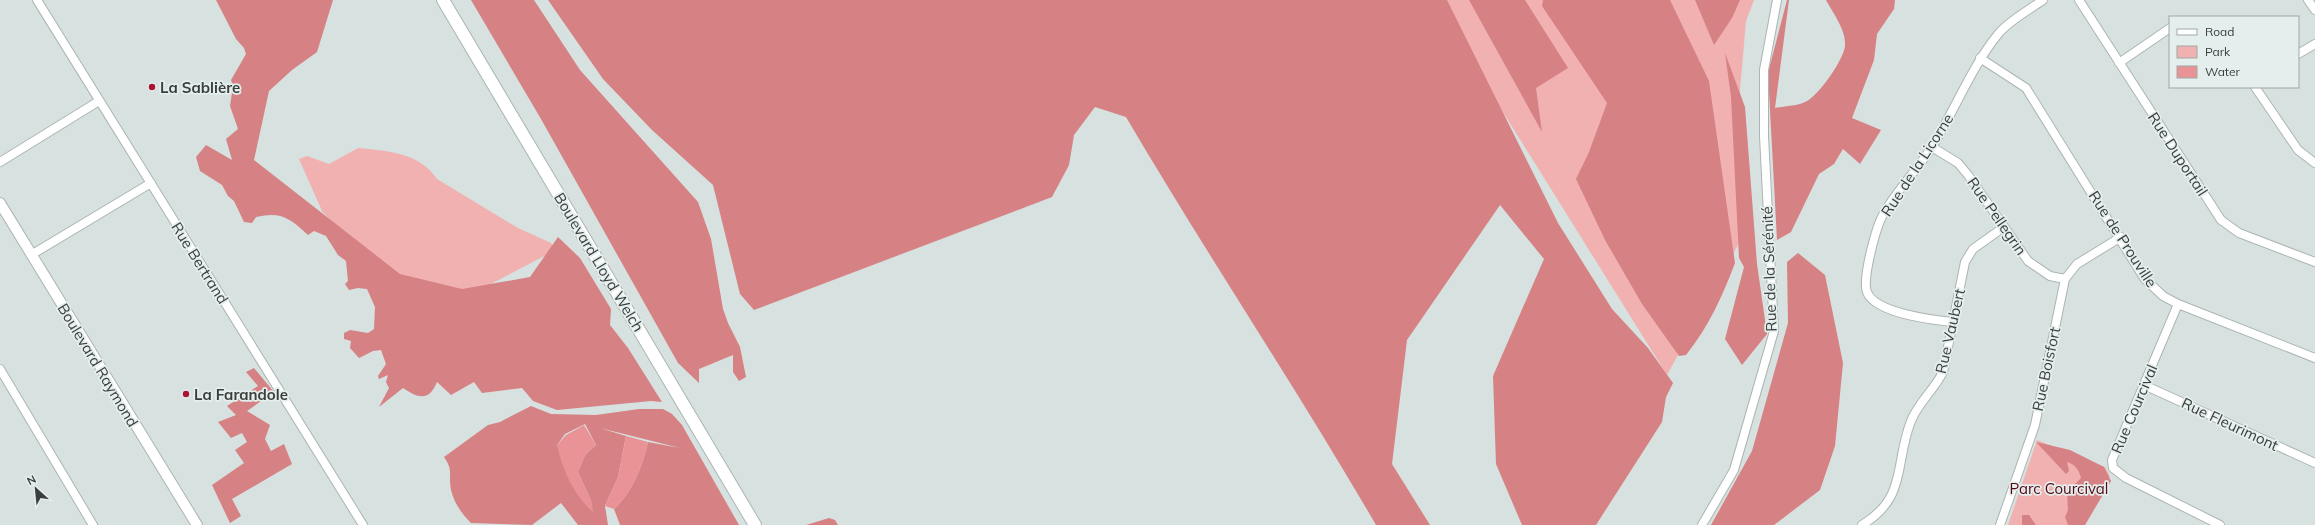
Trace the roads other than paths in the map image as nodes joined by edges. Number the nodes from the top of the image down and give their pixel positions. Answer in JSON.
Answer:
{"nodes":[{"id":1,"x":37,"y":0,"type":"edge"},
{"id":2,"x":442,"y":0,"type":"edge"},
{"id":3,"x":1777,"y":0,"type":"edge"},
{"id":4,"x":2043,"y":0,"type":"edge"},
{"id":5,"x":2079,"y":0,"type":"edge"},
{"id":6,"x":2308,"y":0,"type":"edge"},
{"id":7,"x":2315,"y":10,"type":"edge"},
{"id":8,"x":2169,"y":29,"type":"edge"},
{"id":9,"x":2315,"y":44,"type":"edge"},
{"id":10,"x":2299,"y":53,"type":"edge"},
{"id":11,"x":1980,"y":58,"type":"junction"},
{"id":12,"x":2119,"y":63,"type":"junction"},
{"id":13,"x":2257,"y":88,"type":"edge"},
{"id":14,"x":99,"y":101,"type":"junction"},
{"id":15,"x":1932,"y":147,"type":"junction"},
{"id":16,"x":0,"y":162,"type":"edge"},
{"id":17,"x":2315,"y":163,"type":"edge"},
{"id":18,"x":151,"y":183,"type":"junction"},
{"id":19,"x":0,"y":204,"type":"edge"},
{"id":20,"x":2004,"y":227,"type":"junction"},
{"id":21,"x":2121,"y":237,"type":"junction"},
{"id":22,"x":31,"y":255,"type":"junction"},
{"id":23,"x":2315,"y":262,"type":"edge"},
{"id":24,"x":2065,"y":279,"type":"junction"},
{"id":25,"x":2178,"y":304,"type":"junction"},
{"id":26,"x":1953,"y":322,"type":"junction"},
{"id":27,"x":2315,"y":358,"type":"edge"},
{"id":28,"x":0,"y":369,"type":"edge"},
{"id":29,"x":2144,"y":384,"type":"junction"},
{"id":30,"x":2315,"y":463,"type":"edge"},
{"id":31,"x":93,"y":525,"type":"edge"},
{"id":32,"x":197,"y":525,"type":"edge"},
{"id":33,"x":363,"y":525,"type":"edge"},
{"id":34,"x":755,"y":525,"type":"edge"},
{"id":35,"x":1702,"y":525,"type":"edge"},
{"id":36,"x":1862,"y":525,"type":"edge"},
{"id":37,"x":2000,"y":525,"type":"edge"},
{"id":38,"x":2220,"y":525,"type":"edge"}],
"edges":[{"from":1,"to":14,"type":"street","name":"Rue Bertrand"},
{"from":2,"to":34,"type":"main road","name":"Boulevard Lloyd Welch"},
{"from":3,"to":35,"type":"street","name":"Rue de la Sérénité"},
{"from":4,"to":11,"type":"street","name":"Rue de la Licorne"},
{"from":5,"to":12,"type":"street","name":"Rue Duportail"},
{"from":6,"to":7,"type":"street"},
{"from":8,"to":12,"type":"street"},
{"from":9,"to":10,"type":"street"},
{"from":11,"to":15,"type":"street","name":"Rue de la Licorne"},
{"from":11,"to":21,"type":"street","name":"Rue de Prouville"},
{"from":12,"to":23,"type":"street","name":"Rue Duportail"},
{"from":13,"to":17,"type":"street"},
{"from":14,"to":16,"type":"street"},
{"from":14,"to":18,"type":"street","name":"Rue Bertrand"},
{"from":15,"to":20,"type":"street","name":"Rue Pellegrin"},
{"from":15,"to":26,"type":"street","name":"Rue de la Licorne"},
{"from":18,"to":22,"type":"street"},
{"from":18,"to":33,"type":"street","name":"Rue Bertrand"},
{"from":19,"to":22,"type":"street","name":"Boulevard Raymond"},
{"from":20,"to":24,"type":"street","name":"Rue Pellegrin"},
{"from":20,"to":26,"type":"street","name":"Rue Vaubert"},
{"from":21,"to":24,"type":"street","name":"Rue Boisfort"},
{"from":21,"to":25,"type":"street","name":"Rue de Prouville"},
{"from":22,"to":32,"type":"street","name":"Boulevard Raymond"},
{"from":24,"to":37,"type":"street","name":"Rue Boisfort"},
{"from":25,"to":27,"type":"street","name":"Rue de Prouville"},
{"from":25,"to":29,"type":"street","name":"Rue Courcival"},
{"from":26,"to":36,"type":"street","name":"Rue Vaubert"},
{"from":28,"to":31,"type":"street"},
{"from":29,"to":30,"type":"street","name":"Rue Fleurimont"},
{"from":29,"to":38,"type":"street","name":"Rue Courcival"}]}
